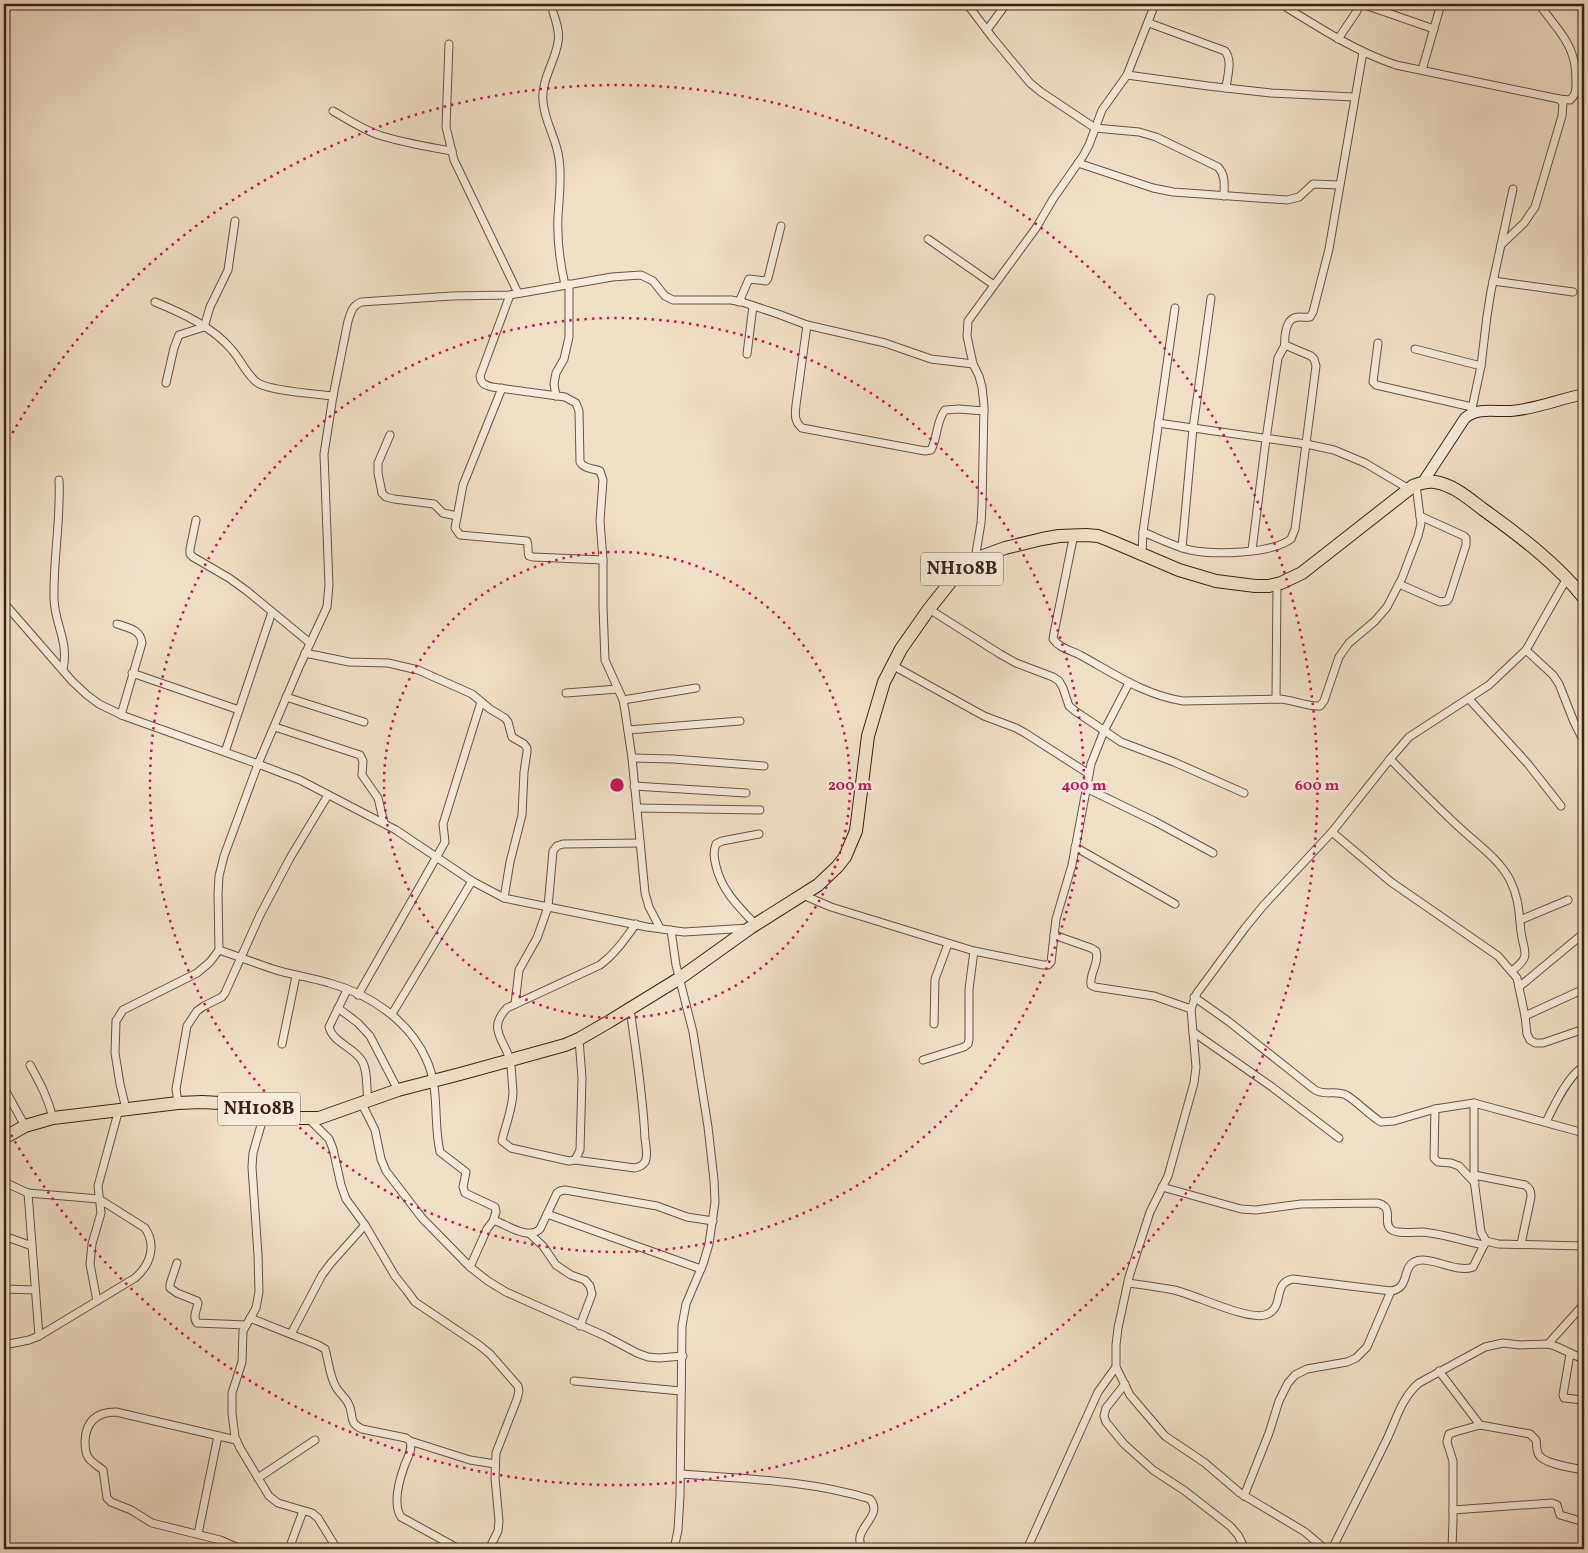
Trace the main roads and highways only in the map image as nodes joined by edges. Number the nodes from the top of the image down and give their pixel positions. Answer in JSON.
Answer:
{"nodes":[{"id":1,"x":1584,"y":598,"type":"edge"},
{"id":2,"x":4,"y":1138,"type":"edge"}],
"edges":[{"from":1,"to":2,"type":"highway","number":"NH108B"}]}
